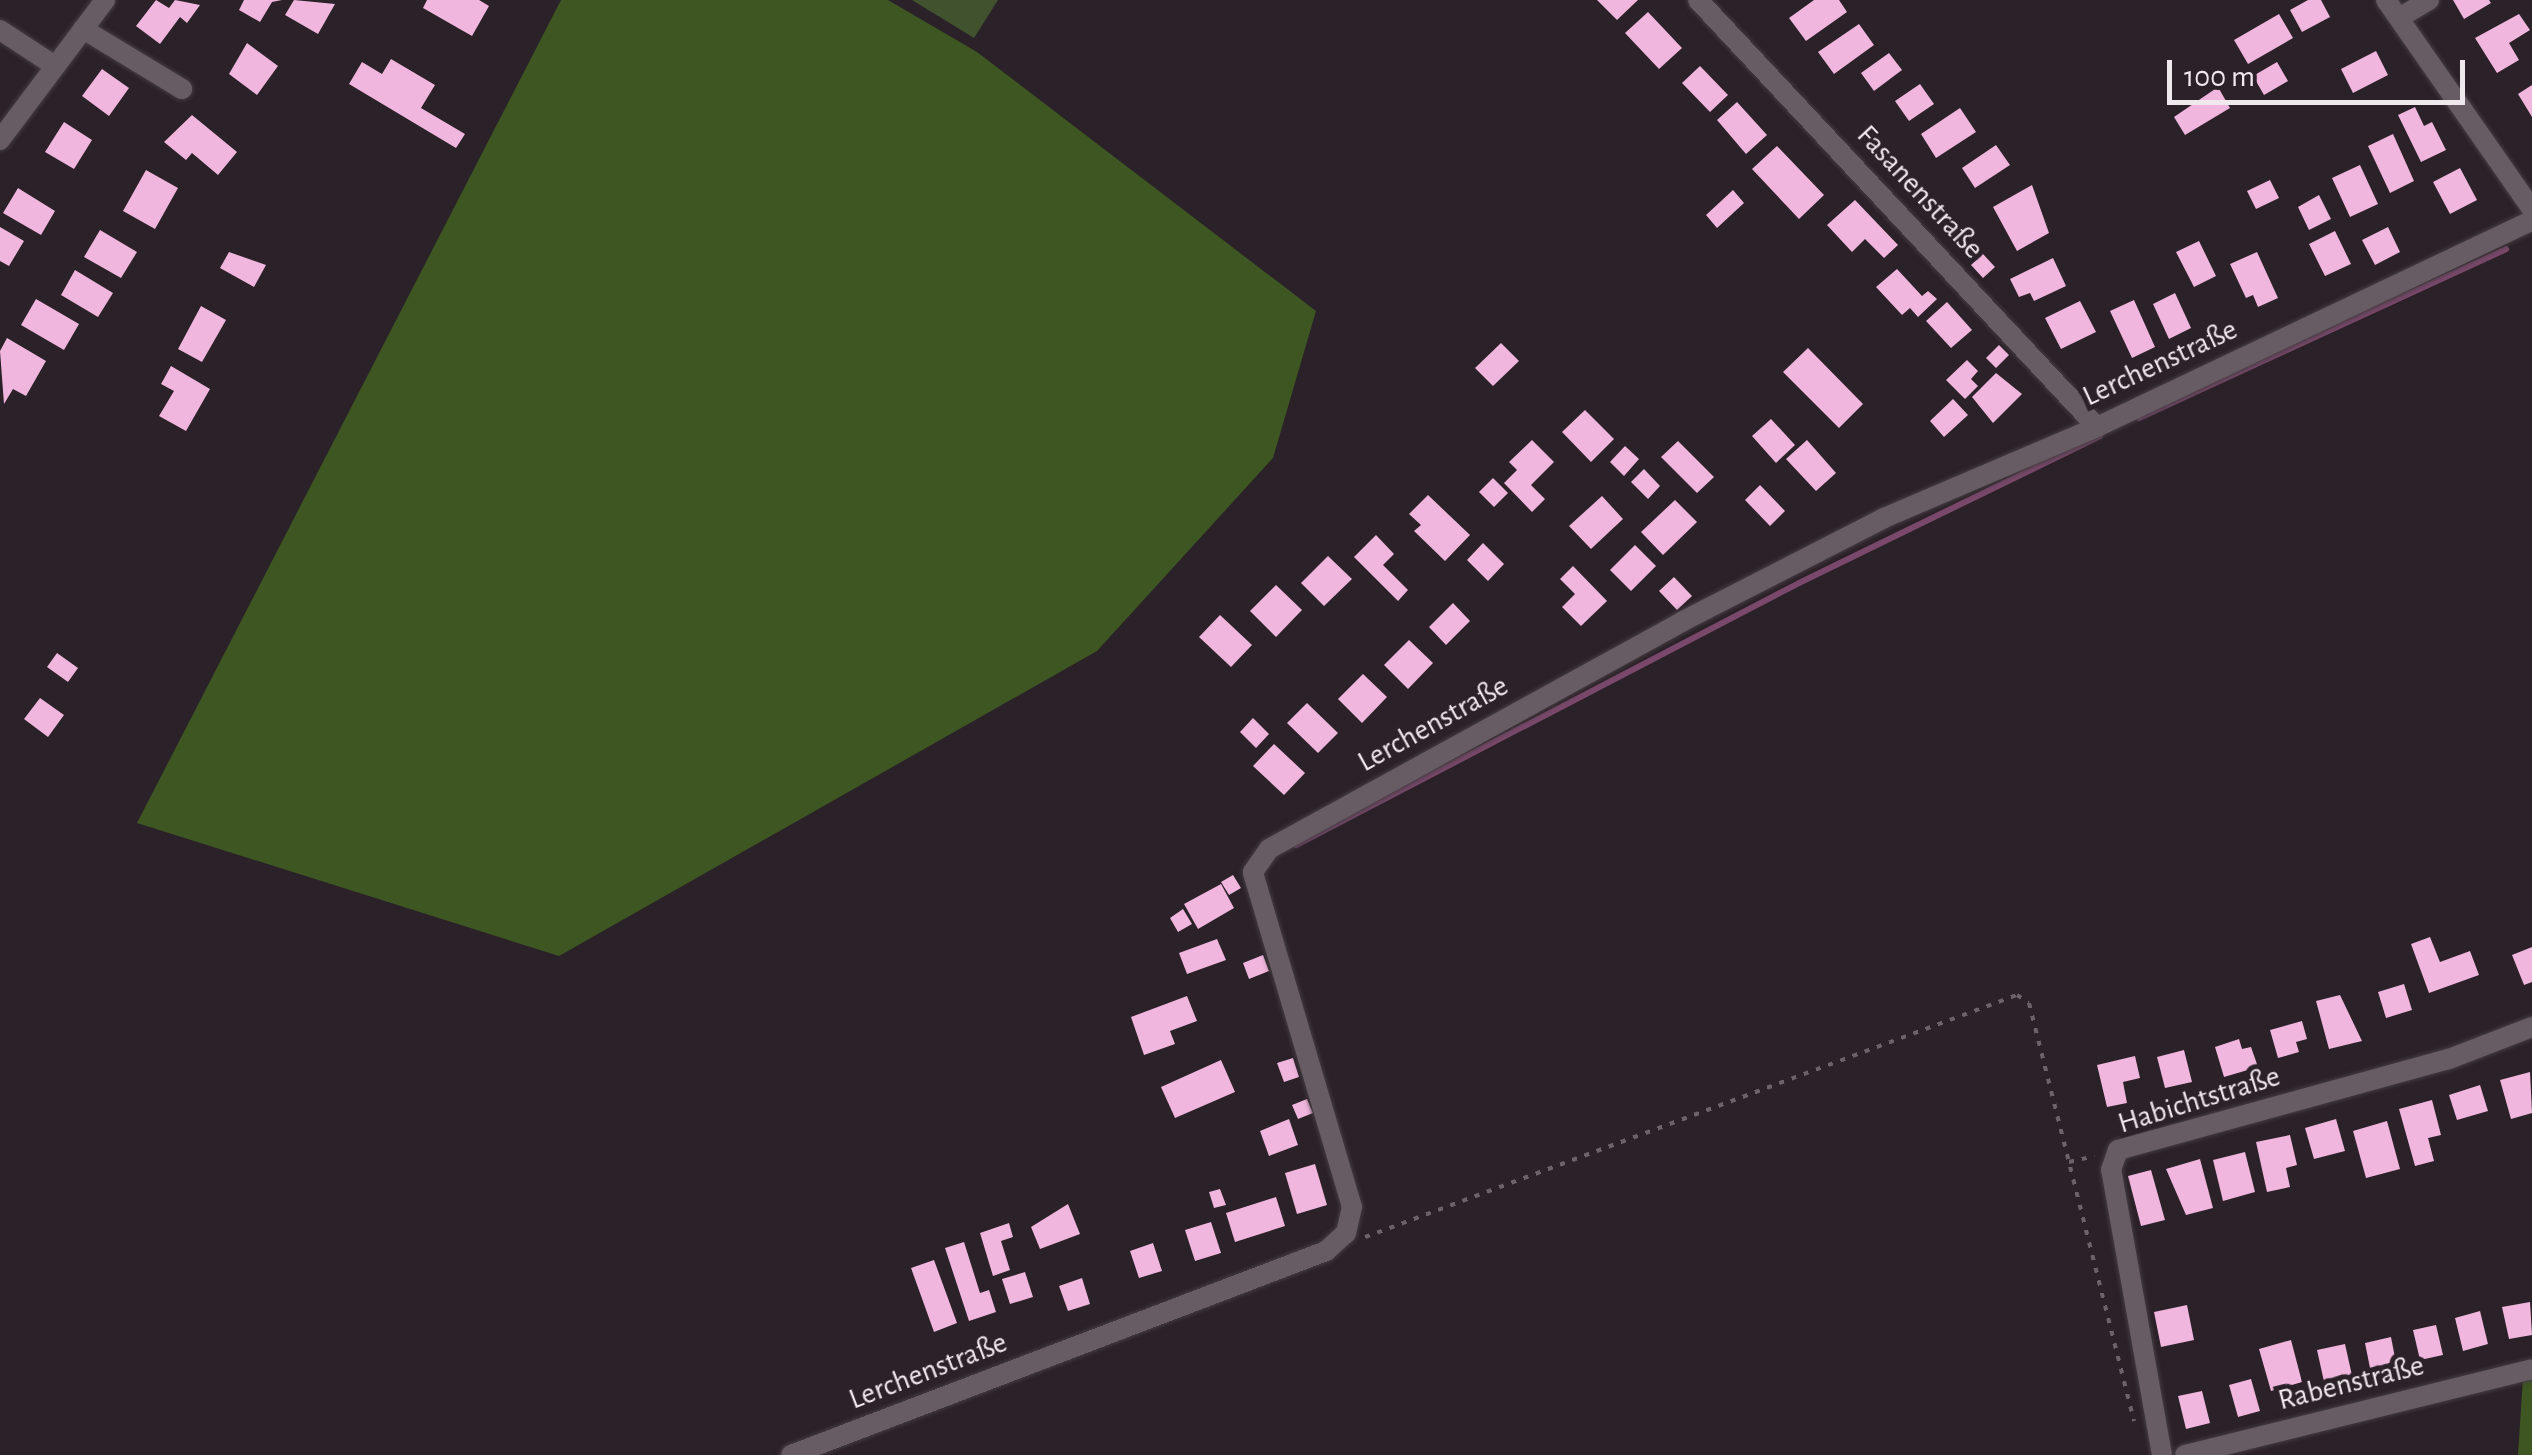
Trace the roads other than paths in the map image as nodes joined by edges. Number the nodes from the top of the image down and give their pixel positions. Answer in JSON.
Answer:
{"nodes":[{"id":1,"x":105,"y":0,"type":"edge"},
{"id":2,"x":1698,"y":0,"type":"edge"},
{"id":3,"x":2386,"y":0,"type":"edge"},
{"id":4,"x":2430,"y":0,"type":"edge"},
{"id":5,"x":2398,"y":18,"type":"junction"},
{"id":6,"x":83,"y":28,"type":"junction"},
{"id":7,"x":0,"y":30,"type":"edge"},
{"id":8,"x":55,"y":66,"type":"junction"},
{"id":9,"x":182,"y":90,"type":"dead end"},
{"id":10,"x":0,"y":140,"type":"edge"},
{"id":11,"x":2532,"y":209,"type":"edge"},
{"id":12,"x":2532,"y":220,"type":"edge"},
{"id":13,"x":2097,"y":426,"type":"junction"},
{"id":14,"x":2532,"y":1027,"type":"edge"},
{"id":15,"x":2532,"y":1369,"type":"edge"},
{"id":16,"x":791,"y":1455,"type":"edge"},
{"id":17,"x":2162,"y":1455,"type":"edge"},
{"id":18,"x":2185,"y":1455,"type":"edge"}],
"edges":[{"from":1,"to":6,"type":"street"},
{"from":2,"to":13,"type":"street","name":"Fasanenstraße"},
{"from":3,"to":5,"type":"street"},
{"from":4,"to":5,"type":"street"},
{"from":5,"to":11,"type":"street"},
{"from":6,"to":8,"type":"street"},
{"from":6,"to":9,"type":"street"},
{"from":7,"to":8,"type":"street"},
{"from":8,"to":10,"type":"street"},
{"from":12,"to":13,"type":"street","name":"Lerchenstraße"},
{"from":13,"to":16,"type":"street","name":"Lerchenstraße"},
{"from":14,"to":17,"type":"street","name":"Habichtstraße"},
{"from":15,"to":18,"type":"street","name":"Rabenstraße"}]}
